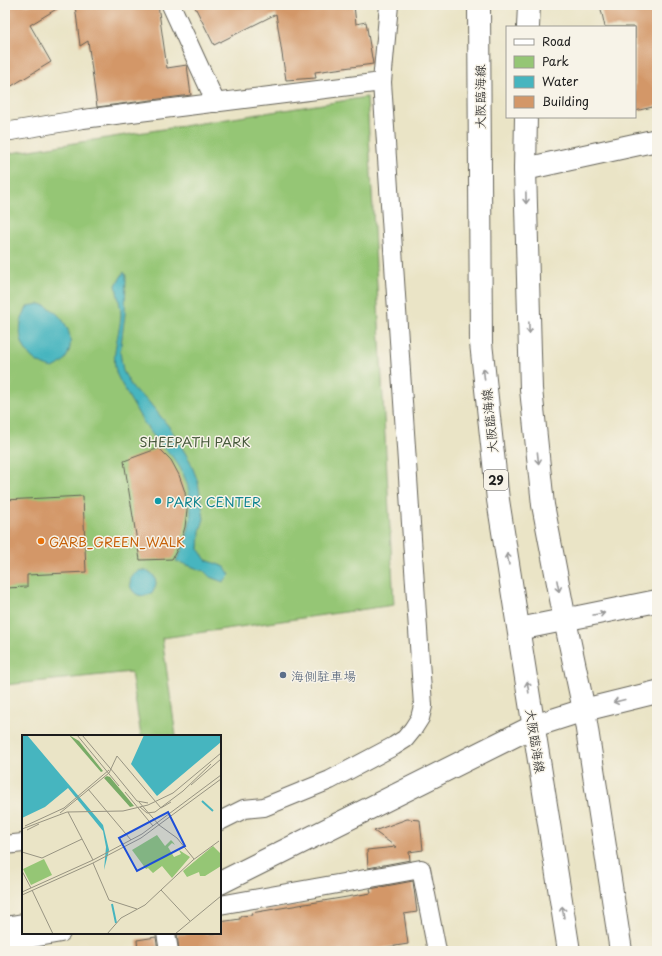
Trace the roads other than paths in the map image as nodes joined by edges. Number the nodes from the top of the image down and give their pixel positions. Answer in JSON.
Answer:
{"nodes":[{"id":1,"x":171,"y":5,"type":"edge"},
{"id":2,"x":389,"y":5,"type":"edge"},
{"id":3,"x":479,"y":5,"type":"edge"},
{"id":4,"x":529,"y":5,"type":"edge"},
{"id":5,"x":528,"y":26,"type":"edge"},
{"id":6,"x":382,"y":82,"type":"junction"},
{"id":7,"x":216,"y":103,"type":"junction"},
{"id":8,"x":526,"y":118,"type":"edge"},
{"id":9,"x":5,"y":132,"type":"edge"},
{"id":10,"x":657,"y":140,"type":"edge"},
{"id":11,"x":525,"y":168,"type":"junction"},
{"id":12,"x":657,"y":601,"type":"edge"},
{"id":13,"x":565,"y":620,"type":"junction"},
{"id":14,"x":519,"y":629,"type":"junction"},
{"id":15,"x":657,"y":692,"type":"edge"},
{"id":16,"x":584,"y":710,"type":"junction"},
{"id":17,"x":534,"y":726,"type":"junction"},
{"id":18,"x":221,"y":820,"type":"edge"},
{"id":19,"x":22,"y":843,"type":"edge"},
{"id":20,"x":5,"y":845,"type":"edge"},
{"id":21,"x":221,"y":882,"type":"edge"},
{"id":22,"x":221,"y":905,"type":"edge"},
{"id":23,"x":22,"y":925,"type":"edge"},
{"id":24,"x":5,"y":928,"type":"edge"},
{"id":25,"x":55,"y":934,"type":"edge"},
{"id":26,"x":166,"y":934,"type":"edge"},
{"id":27,"x":5,"y":943,"type":"edge"},
{"id":28,"x":169,"y":951,"type":"edge"},
{"id":29,"x":437,"y":951,"type":"edge"},
{"id":30,"x":570,"y":951,"type":"edge"},
{"id":31,"x":621,"y":951,"type":"edge"}],
"edges":[{"from":1,"to":7,"type":"street"},
{"from":2,"to":6,"type":"street"},
{"from":14,"to":3,"type":"main road","name":"大阪臨海線","number":"29","one_way":true},
{"from":4,"to":5,"type":"main road"},
{"from":6,"to":7,"type":"street"},
{"from":6,"to":18,"type":"street"},
{"from":7,"to":9,"type":"street"},
{"from":8,"to":11,"type":"main road"},
{"from":10,"to":11,"type":"main road"},
{"from":11,"to":13,"type":"main road","one_way":true},
{"from":13,"to":12,"type":"main road","one_way":true},
{"from":13,"to":14,"type":"main road"},
{"from":13,"to":16,"type":"main road"},
{"from":17,"to":14,"type":"main road","name":"大阪臨海線","number":"29","one_way":true},
{"from":15,"to":16,"type":"main road","one_way":true},
{"from":16,"to":17,"type":"main road"},
{"from":16,"to":31,"type":"main road"},
{"from":17,"to":21,"type":"main road"},
{"from":30,"to":17,"type":"main road","name":"大阪臨海線","number":"29","one_way":true},
{"from":19,"to":20,"type":"street"},
{"from":22,"to":29,"type":"street"},
{"from":23,"to":24,"type":"main road"},
{"from":25,"to":27,"type":"street"},
{"from":26,"to":28,"type":"street"}]}
